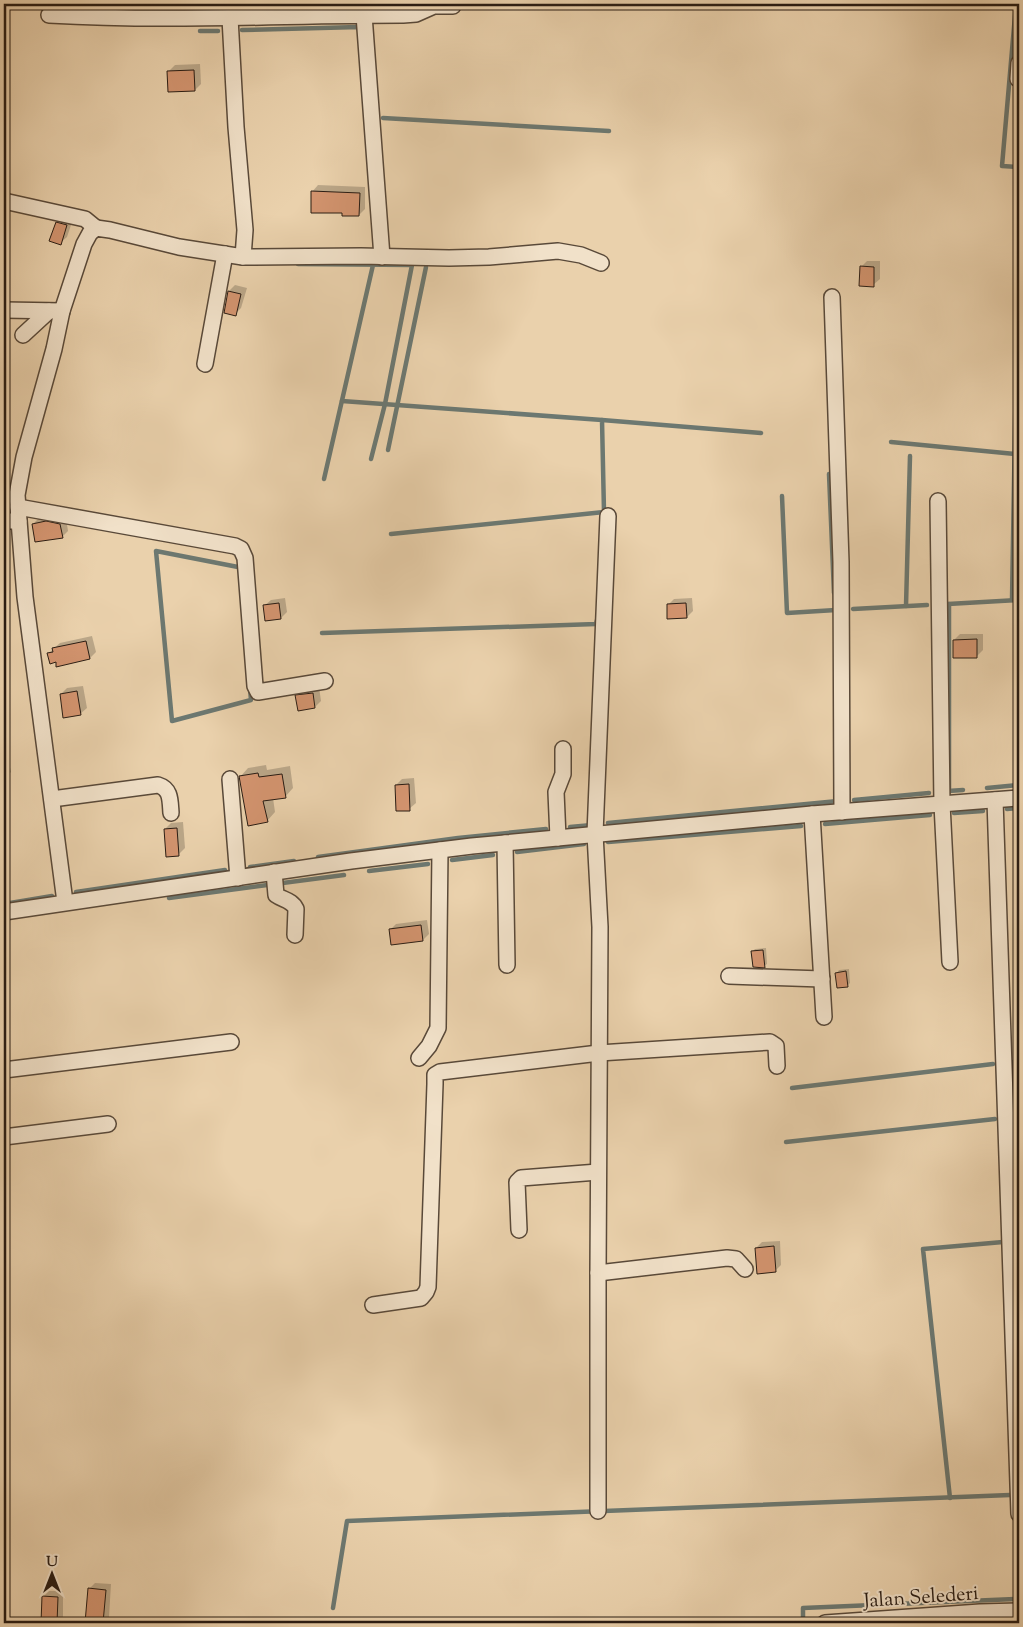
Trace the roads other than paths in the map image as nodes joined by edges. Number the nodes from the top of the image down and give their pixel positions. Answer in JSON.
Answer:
{"nodes":[{"id":1,"x":453,"y":6,"type":"dead end"},
{"id":2,"x":425,"y":7,"type":"edge"},
{"id":3,"x":184,"y":11,"type":"edge"},
{"id":4,"x":49,"y":15,"type":"dead end"},
{"id":5,"x":364,"y":15,"type":"junction"},
{"id":6,"x":230,"y":18,"type":"junction"},
{"id":7,"x":1019,"y":63,"type":"edge"},
{"id":8,"x":1018,"y":79,"type":"edge"},
{"id":9,"x":4,"y":201,"type":"edge"},
{"id":10,"x":96,"y":228,"type":"junction"},
{"id":11,"x":225,"y":254,"type":"junction"},
{"id":12,"x":244,"y":256,"type":"junction"},
{"id":13,"x":382,"y":257,"type":"junction"},
{"id":14,"x":601,"y":263,"type":"dead end"},
{"id":15,"x":832,"y":297,"type":"dead end"},
{"id":16,"x":4,"y":310,"type":"edge"},
{"id":17,"x":56,"y":311,"type":"junction"},
{"id":18,"x":23,"y":335,"type":"dead end"},
{"id":19,"x":204,"y":364,"type":"dead end"},
{"id":20,"x":938,"y":501,"type":"dead end"},
{"id":21,"x":19,"y":514,"type":"junction"},
{"id":22,"x":608,"y":516,"type":"dead end"},
{"id":23,"x":4,"y":521,"type":"edge"},
{"id":24,"x":325,"y":681,"type":"dead end"},
{"id":25,"x":564,"y":749,"type":"dead end"},
{"id":26,"x":230,"y":779,"type":"dead end"},
{"id":27,"x":1019,"y":798,"type":"edge"},
{"id":28,"x":52,"y":799,"type":"junction"},
{"id":29,"x":995,"y":800,"type":"junction"},
{"id":30,"x":942,"y":804,"type":"junction"},
{"id":31,"x":842,"y":812,"type":"junction"},
{"id":32,"x":171,"y":813,"type":"dead end"},
{"id":33,"x":812,"y":814,"type":"junction"},
{"id":34,"x":595,"y":834,"type":"junction"},
{"id":35,"x":558,"y":838,"type":"junction"},
{"id":36,"x":505,"y":843,"type":"junction"},
{"id":37,"x":440,"y":850,"type":"junction"},
{"id":38,"x":274,"y":872,"type":"junction"},
{"id":39,"x":238,"y":878,"type":"junction"},
{"id":40,"x":65,"y":902,"type":"junction"},
{"id":41,"x":4,"y":912,"type":"edge"},
{"id":42,"x":295,"y":935,"type":"dead end"},
{"id":43,"x":950,"y":962,"type":"dead end"},
{"id":44,"x":507,"y":965,"type":"dead end"},
{"id":45,"x":729,"y":976,"type":"dead end"},
{"id":46,"x":822,"y":979,"type":"junction"},
{"id":47,"x":824,"y":1017,"type":"dead end"},
{"id":48,"x":231,"y":1042,"type":"dead end"},
{"id":49,"x":599,"y":1052,"type":"junction"},
{"id":50,"x":419,"y":1058,"type":"dead end"},
{"id":51,"x":778,"y":1066,"type":"dead end"},
{"id":52,"x":4,"y":1070,"type":"edge"},
{"id":53,"x":108,"y":1124,"type":"dead end"},
{"id":54,"x":4,"y":1137,"type":"edge"},
{"id":55,"x":598,"y":1172,"type":"junction"},
{"id":56,"x":519,"y":1230,"type":"dead end"},
{"id":57,"x":745,"y":1269,"type":"dead end"},
{"id":58,"x":598,"y":1273,"type":"junction"},
{"id":59,"x":373,"y":1305,"type":"dead end"},
{"id":60,"x":598,"y":1511,"type":"dead end"},
{"id":61,"x":1019,"y":1514,"type":"edge"},
{"id":62,"x":1019,"y":1610,"type":"edge"},
{"id":63,"x":825,"y":1623,"type":"edge"}],
"edges":[{"from":1,"to":2,"type":"street"},
{"from":2,"to":5,"type":"street"},
{"from":3,"to":4,"type":"street"},
{"from":3,"to":6,"type":"street"},
{"from":5,"to":6,"type":"street"},
{"from":5,"to":13,"type":"street"},
{"from":6,"to":12,"type":"street"},
{"from":7,"to":8,"type":"street"},
{"from":9,"to":10,"type":"street"},
{"from":10,"to":11,"type":"street"},
{"from":10,"to":17,"type":"street"},
{"from":11,"to":12,"type":"street"},
{"from":11,"to":19,"type":"street"},
{"from":12,"to":13,"type":"street"},
{"from":13,"to":14,"type":"street"},
{"from":15,"to":31,"type":"street"},
{"from":16,"to":17,"type":"street"},
{"from":17,"to":18,"type":"street"},
{"from":17,"to":21,"type":"street"},
{"from":20,"to":30,"type":"street"},
{"from":21,"to":23,"type":"street"},
{"from":21,"to":24,"type":"street"},
{"from":21,"to":28,"type":"street"},
{"from":22,"to":34,"type":"street"},
{"from":25,"to":35,"type":"street"},
{"from":26,"to":39,"type":"street"},
{"from":27,"to":29,"type":"street"},
{"from":28,"to":32,"type":"street"},
{"from":28,"to":40,"type":"street"},
{"from":29,"to":30,"type":"street"},
{"from":29,"to":61,"type":"street"},
{"from":30,"to":31,"type":"street"},
{"from":30,"to":43,"type":"street"},
{"from":31,"to":33,"type":"street"},
{"from":33,"to":34,"type":"street"},
{"from":33,"to":46,"type":"street"},
{"from":34,"to":35,"type":"street"},
{"from":34,"to":49,"type":"street"},
{"from":35,"to":36,"type":"street"},
{"from":36,"to":37,"type":"street"},
{"from":36,"to":44,"type":"street"},
{"from":37,"to":38,"type":"street"},
{"from":37,"to":50,"type":"street"},
{"from":38,"to":39,"type":"street"},
{"from":38,"to":42,"type":"street"},
{"from":39,"to":40,"type":"street"},
{"from":40,"to":41,"type":"street"},
{"from":45,"to":46,"type":"street"},
{"from":46,"to":47,"type":"street"},
{"from":48,"to":52,"type":"street"},
{"from":49,"to":51,"type":"street"},
{"from":49,"to":55,"type":"street"},
{"from":49,"to":59,"type":"street"},
{"from":53,"to":54,"type":"street"},
{"from":55,"to":56,"type":"street"},
{"from":55,"to":58,"type":"street"},
{"from":57,"to":58,"type":"street"},
{"from":58,"to":60,"type":"street"},
{"from":62,"to":63,"type":"street","name":"Jalan Selederi"}]}
